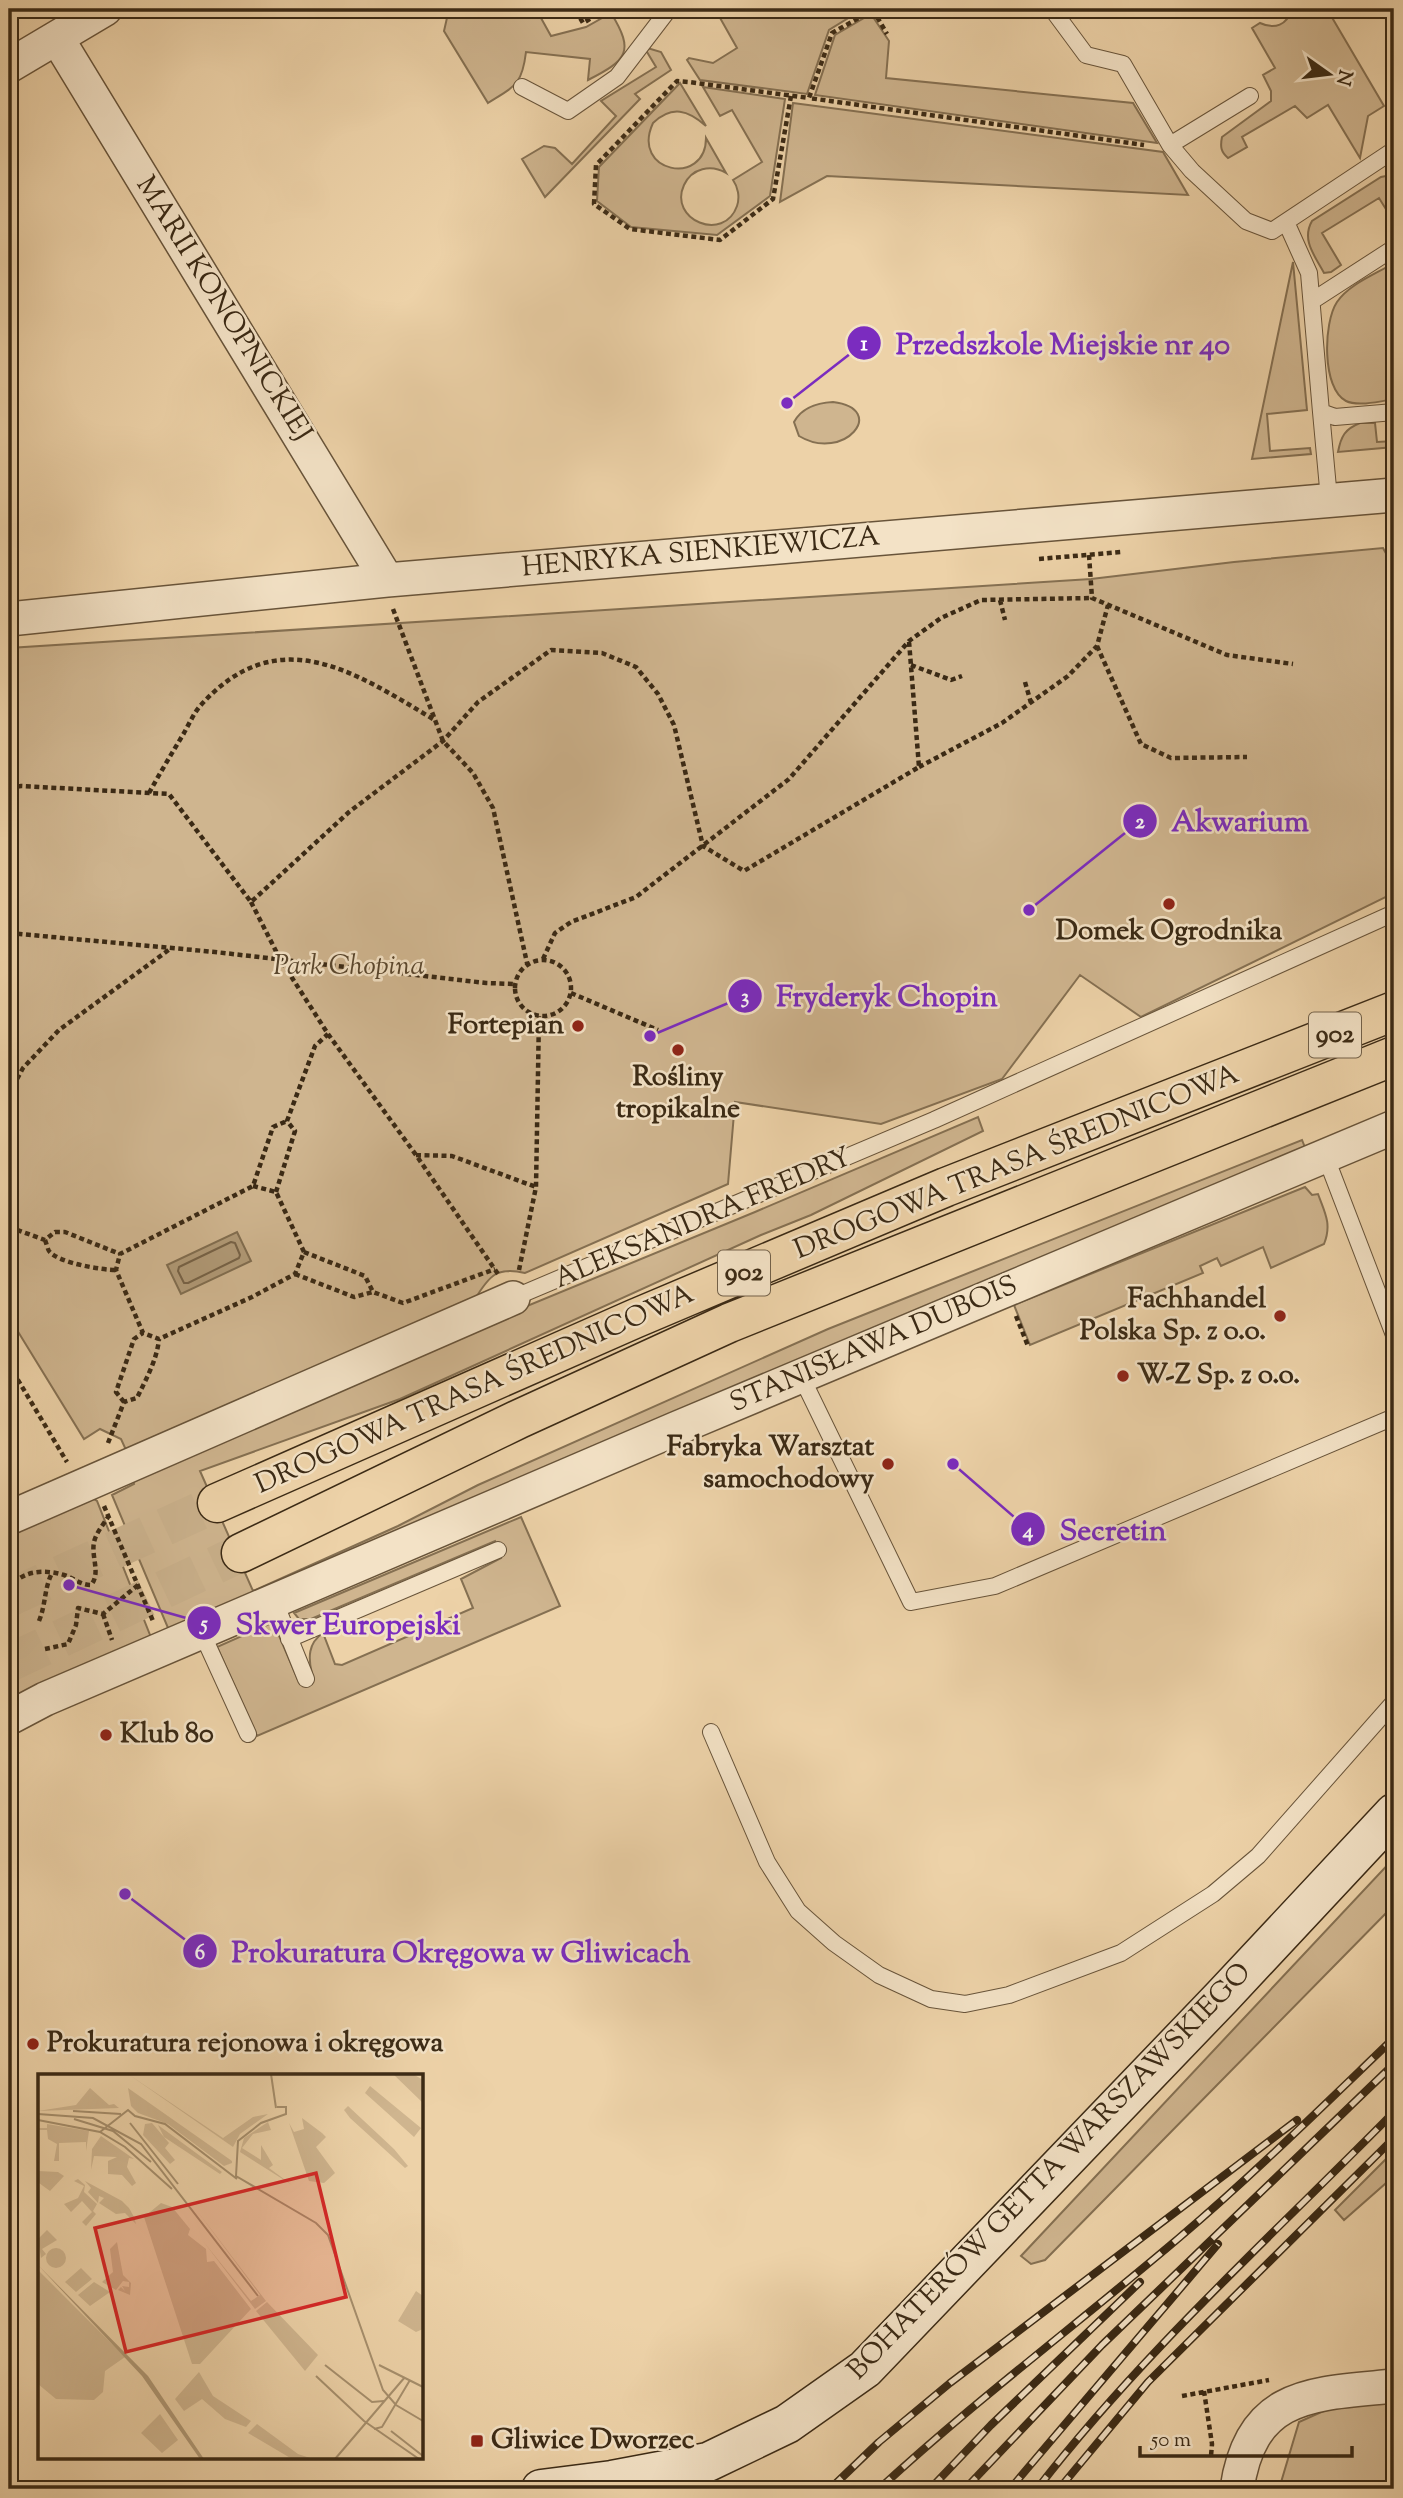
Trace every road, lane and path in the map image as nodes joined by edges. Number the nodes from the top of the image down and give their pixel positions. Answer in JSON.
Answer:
{"nodes":[{"id":1,"x":105,"y":9,"type":"edge"},
{"id":2,"x":607,"y":9,"type":"edge"},
{"id":3,"x":668,"y":9,"type":"edge"},
{"id":4,"x":873,"y":9,"type":"edge"},
{"id":5,"x":1052,"y":9,"type":"edge"},
{"id":6,"x":576,"y":12,"type":"dead end"},
{"id":7,"x":887,"y":34,"type":"dead end"},
{"id":8,"x":57,"y":38,"type":"junction"},
{"id":9,"x":9,"y":66,"type":"edge"},
{"id":10,"x":522,"y":87,"type":"dead end"},
{"id":11,"x":790,"y":96,"type":"junction"},
{"id":12,"x":1250,"y":96,"type":"dead end"},
{"id":13,"x":809,"y":98,"type":"junction"},
{"id":14,"x":1170,"y":145,"type":"junction"},
{"id":15,"x":1394,"y":150,"type":"edge"},
{"id":16,"x":1286,"y":222,"type":"junction"},
{"id":17,"x":1394,"y":248,"type":"edge"},
{"id":18,"x":1312,"y":301,"type":"junction"},
{"id":19,"x":1321,"y":412,"type":"junction"},
{"id":20,"x":1394,"y":412,"type":"edge"},
{"id":21,"x":1393,"y":498,"type":"edge"},
{"id":22,"x":1329,"y":499,"type":"junction"},
{"id":23,"x":1089,"y":555,"type":"dead end"},
{"id":24,"x":389,"y":594,"type":"junction"},
{"id":25,"x":1092,"y":598,"type":"junction"},
{"id":26,"x":1000,"y":600,"type":"junction"},
{"id":27,"x":1108,"y":605,"type":"junction"},
{"id":28,"x":9,"y":619,"type":"edge"},
{"id":29,"x":1005,"y":620,"type":"dead end"},
{"id":30,"x":909,"y":641,"type":"junction"},
{"id":31,"x":1097,"y":646,"type":"junction"},
{"id":32,"x":1293,"y":664,"type":"dead end"},
{"id":33,"x":911,"y":665,"type":"junction"},
{"id":34,"x":962,"y":676,"type":"dead end"},
{"id":35,"x":1025,"y":682,"type":"dead end"},
{"id":36,"x":1031,"y":703,"type":"junction"},
{"id":37,"x":435,"y":720,"type":"junction"},
{"id":38,"x":443,"y":741,"type":"junction"},
{"id":39,"x":1247,"y":757,"type":"dead end"},
{"id":40,"x":919,"y":767,"type":"junction"},
{"id":41,"x":9,"y":788,"type":"edge"},
{"id":42,"x":149,"y":793,"type":"junction"},
{"id":43,"x":703,"y":846,"type":"junction"},
{"id":44,"x":251,"y":902,"type":"junction"},
{"id":45,"x":1394,"y":913,"type":"edge"},
{"id":46,"x":9,"y":933,"type":"edge"},
{"id":47,"x":170,"y":948,"type":"junction"},
{"id":48,"x":280,"y":959,"type":"junction"},
{"id":49,"x":543,"y":959,"type":"junction"},
{"id":50,"x":527,"y":963,"type":"junction"},
{"id":51,"x":515,"y":984,"type":"junction"},
{"id":52,"x":571,"y":993,"type":"junction"},
{"id":53,"x":1394,"y":1011,"type":"edge"},
{"id":54,"x":539,"y":1016,"type":"junction"},
{"id":55,"x":658,"y":1030,"type":"dead end"},
{"id":56,"x":328,"y":1034,"type":"junction"},
{"id":57,"x":1394,"y":1056,"type":"edge"},
{"id":58,"x":1394,"y":1076,"type":"edge"},
{"id":59,"x":1305,"y":1091,"type":"junction"},
{"id":60,"x":9,"y":1094,"type":"edge"},
{"id":61,"x":287,"y":1121,"type":"junction"},
{"id":62,"x":1394,"y":1127,"type":"edge"},
{"id":63,"x":416,"y":1155,"type":"junction"},
{"id":64,"x":1325,"y":1155,"type":"junction"},
{"id":65,"x":253,"y":1186,"type":"junction"},
{"id":66,"x":536,"y":1187,"type":"junction"},
{"id":67,"x":276,"y":1192,"type":"junction"},
{"id":68,"x":9,"y":1227,"type":"edge"},
{"id":69,"x":45,"y":1240,"type":"junction"},
{"id":70,"x":304,"y":1252,"type":"junction"},
{"id":71,"x":120,"y":1254,"type":"junction"},
{"id":72,"x":495,"y":1269,"type":"junction"},
{"id":73,"x":116,"y":1270,"type":"junction"},
{"id":74,"x":295,"y":1274,"type":"junction"},
{"id":75,"x":516,"y":1285,"type":"junction"},
{"id":76,"x":373,"y":1292,"type":"junction"},
{"id":77,"x":1015,"y":1313,"type":"dead end"},
{"id":78,"x":143,"y":1333,"type":"junction"},
{"id":79,"x":1394,"y":1335,"type":"edge"},
{"id":80,"x":159,"y":1339,"type":"junction"},
{"id":81,"x":1028,"y":1346,"type":"dead end"},
{"id":82,"x":9,"y":1365,"type":"edge"},
{"id":83,"x":802,"y":1376,"type":"junction"},
{"id":84,"x":124,"y":1402,"type":"junction"},
{"id":85,"x":1394,"y":1417,"type":"edge"},
{"id":86,"x":111,"y":1435,"type":"dead end"},
{"id":87,"x":83,"y":1476,"type":"junction"},
{"id":88,"x":217,"y":1503,"type":"tunnel mouth"},
{"id":89,"x":108,"y":1516,"type":"junction"},
{"id":90,"x":9,"y":1518,"type":"edge"},
{"id":91,"x":498,"y":1550,"type":"dead end"},
{"id":92,"x":241,"y":1553,"type":"tunnel mouth"},
{"id":93,"x":52,"y":1573,"type":"junction"},
{"id":94,"x":138,"y":1585,"type":"junction"},
{"id":95,"x":9,"y":1590,"type":"edge"},
{"id":96,"x":274,"y":1600,"type":"junction"},
{"id":97,"x":103,"y":1614,"type":"junction"},
{"id":98,"x":38,"y":1621,"type":"dead end"},
{"id":99,"x":201,"y":1631,"type":"junction"},
{"id":100,"x":158,"y":1632,"type":"dead end"},
{"id":101,"x":289,"y":1639,"type":"junction"},
{"id":102,"x":45,"y":1649,"type":"dead end"},
{"id":103,"x":116,"y":1651,"type":"dead end"},
{"id":104,"x":306,"y":1679,"type":"dead end"},
{"id":105,"x":1394,"y":1702,"type":"edge"},
{"id":106,"x":9,"y":1718,"type":"edge"},
{"id":107,"x":711,"y":1732,"type":"dead end"},
{"id":108,"x":248,"y":1734,"type":"dead end"},
{"id":109,"x":1394,"y":1813,"type":"edge"},
{"id":110,"x":1394,"y":2386,"type":"edge"},
{"id":111,"x":1204,"y":2391,"type":"dead end"},
{"id":112,"x":1210,"y":2464,"type":"dead end"},
{"id":113,"x":656,"y":2481,"type":"edge"},
{"id":114,"x":541,"y":2489,"type":"edge"},
{"id":115,"x":1237,"y":2489,"type":"edge"}],
"edges":[{"from":1,"to":8,"type":"street"},
{"from":2,"to":6,"type":"path"},
{"from":3,"to":10,"type":"lane"},
{"from":4,"to":7,"type":"path"},
{"from":4,"to":13,"type":"path"},
{"from":5,"to":14,"type":"lane"},
{"from":8,"to":9,"type":"street"},
{"from":8,"to":24,"type":"street","name":"MARII KONOPNICKIEJ"},
{"from":11,"to":11,"type":"path"},
{"from":11,"to":13,"type":"path"},
{"from":12,"to":14,"type":"lane"},
{"from":13,"to":14,"type":"path"},
{"from":14,"to":16,"type":"lane"},
{"from":15,"to":16,"type":"lane"},
{"from":16,"to":18,"type":"lane"},
{"from":17,"to":18,"type":"lane"},
{"from":18,"to":19,"type":"lane"},
{"from":19,"to":20,"type":"lane"},
{"from":19,"to":22,"type":"lane"},
{"from":21,"to":22,"type":"street","name":"HENRYKA SIENKIEWICZA"},
{"from":22,"to":24,"type":"street","name":"HENRYKA SIENKIEWICZA"},
{"from":23,"to":25,"type":"path"},
{"from":24,"to":28,"type":"street","name":"HENRYKA SIENKIEWICZA"},
{"from":24,"to":37,"type":"path"},
{"from":25,"to":26,"type":"path"},
{"from":25,"to":27,"type":"path"},
{"from":26,"to":29,"type":"path"},
{"from":26,"to":30,"type":"path"},
{"from":27,"to":31,"type":"path"},
{"from":27,"to":32,"type":"path"},
{"from":30,"to":33,"type":"path"},
{"from":30,"to":43,"type":"path"},
{"from":31,"to":36,"type":"path"},
{"from":31,"to":39,"type":"path"},
{"from":33,"to":34,"type":"path"},
{"from":33,"to":40,"type":"path"},
{"from":35,"to":36,"type":"path"},
{"from":36,"to":40,"type":"path"},
{"from":37,"to":38,"type":"path"},
{"from":37,"to":42,"type":"path"},
{"from":38,"to":43,"type":"path"},
{"from":38,"to":44,"type":"path"},
{"from":38,"to":50,"type":"path"},
{"from":40,"to":43,"type":"path"},
{"from":41,"to":42,"type":"path"},
{"from":42,"to":44,"type":"path"},
{"from":43,"to":49,"type":"path"},
{"from":44,"to":48,"type":"path"},
{"from":45,"to":75,"type":"lane","name":"ALEKSANDRA FREDRY"},
{"from":46,"to":47,"type":"path"},
{"from":47,"to":48,"type":"path"},
{"from":47,"to":60,"type":"path"},
{"from":48,"to":51,"type":"path"},
{"from":48,"to":56,"type":"path"},
{"from":49,"to":50,"type":"path"},
{"from":49,"to":52,"type":"path"},
{"from":50,"to":51,"type":"path"},
{"from":51,"to":54,"type":"path"},
{"from":52,"to":54,"type":"path"},
{"from":52,"to":55,"type":"path"},
{"from":53,"to":88,"type":"main road","name":"DROGOWA TRASA ŚREDNICOWA","number":"902"},
{"from":54,"to":66,"type":"path"},
{"from":56,"to":61,"type":"path"},
{"from":56,"to":63,"type":"path"},
{"from":57,"to":59,"type":"main road","name":"DROGOWA TRASA ŚREDNICOWA","number":"902"},
{"from":58,"to":59,"type":"main road"},
{"from":59,"to":92,"type":"main road","name":"DROGOWA TRASA ŚREDNICOWA","number":"902"},
{"from":61,"to":65,"type":"path"},
{"from":61,"to":67,"type":"path"},
{"from":62,"to":64,"type":"street","name":"STANISŁAWA DUBOIS"},
{"from":63,"to":66,"type":"path"},
{"from":63,"to":72,"type":"path"},
{"from":64,"to":79,"type":"lane"},
{"from":64,"to":83,"type":"street","name":"STANISŁAWA DUBOIS"},
{"from":65,"to":67,"type":"path"},
{"from":65,"to":71,"type":"path"},
{"from":66,"to":75,"type":"path"},
{"from":67,"to":70,"type":"path"},
{"from":68,"to":69,"type":"path"},
{"from":69,"to":71,"type":"path"},
{"from":69,"to":73,"type":"path"},
{"from":70,"to":74,"type":"path"},
{"from":70,"to":76,"type":"path"},
{"from":71,"to":73,"type":"path"},
{"from":72,"to":75,"type":"path"},
{"from":72,"to":76,"type":"path"},
{"from":73,"to":78,"type":"path"},
{"from":74,"to":76,"type":"path"},
{"from":74,"to":80,"type":"path"},
{"from":75,"to":87,"type":"street","name":"ALEKSANDRA FREDRY"},
{"from":77,"to":81,"type":"path"},
{"from":78,"to":80,"type":"path"},
{"from":78,"to":84,"type":"path"},
{"from":80,"to":84,"type":"path"},
{"from":82,"to":87,"type":"path"},
{"from":83,"to":85,"type":"lane"},
{"from":83,"to":96,"type":"street","name":"STANISŁAWA DUBOIS"},
{"from":84,"to":86,"type":"path"},
{"from":87,"to":89,"type":"path"},
{"from":87,"to":90,"type":"street","name":"ALEKSANDRA FREDRY"},
{"from":89,"to":93,"type":"path"},
{"from":89,"to":94,"type":"path"},
{"from":91,"to":101,"type":"lane"},
{"from":93,"to":95,"type":"path"},
{"from":93,"to":98,"type":"path"},
{"from":94,"to":97,"type":"path"},
{"from":94,"to":100,"type":"path"},
{"from":96,"to":99,"type":"street","name":"STANISŁAWA DUBOIS"},
{"from":96,"to":101,"type":"lane"},
{"from":97,"to":102,"type":"path"},
{"from":97,"to":103,"type":"path"},
{"from":99,"to":106,"type":"street","name":"STANISŁAWA DUBOIS"},
{"from":99,"to":108,"type":"lane"},
{"from":101,"to":104,"type":"lane"},
{"from":105,"to":107,"type":"lane"},
{"from":109,"to":113,"type":"main road","name":"BOHATERÓW GETTA WARSZAWSKIEGO"},
{"from":110,"to":115,"type":"street"},
{"from":111,"to":112,"type":"path"},
{"from":113,"to":114,"type":"main road","name":"BOHATERÓW GETTA WARSZAWSKIEGO"}]}
